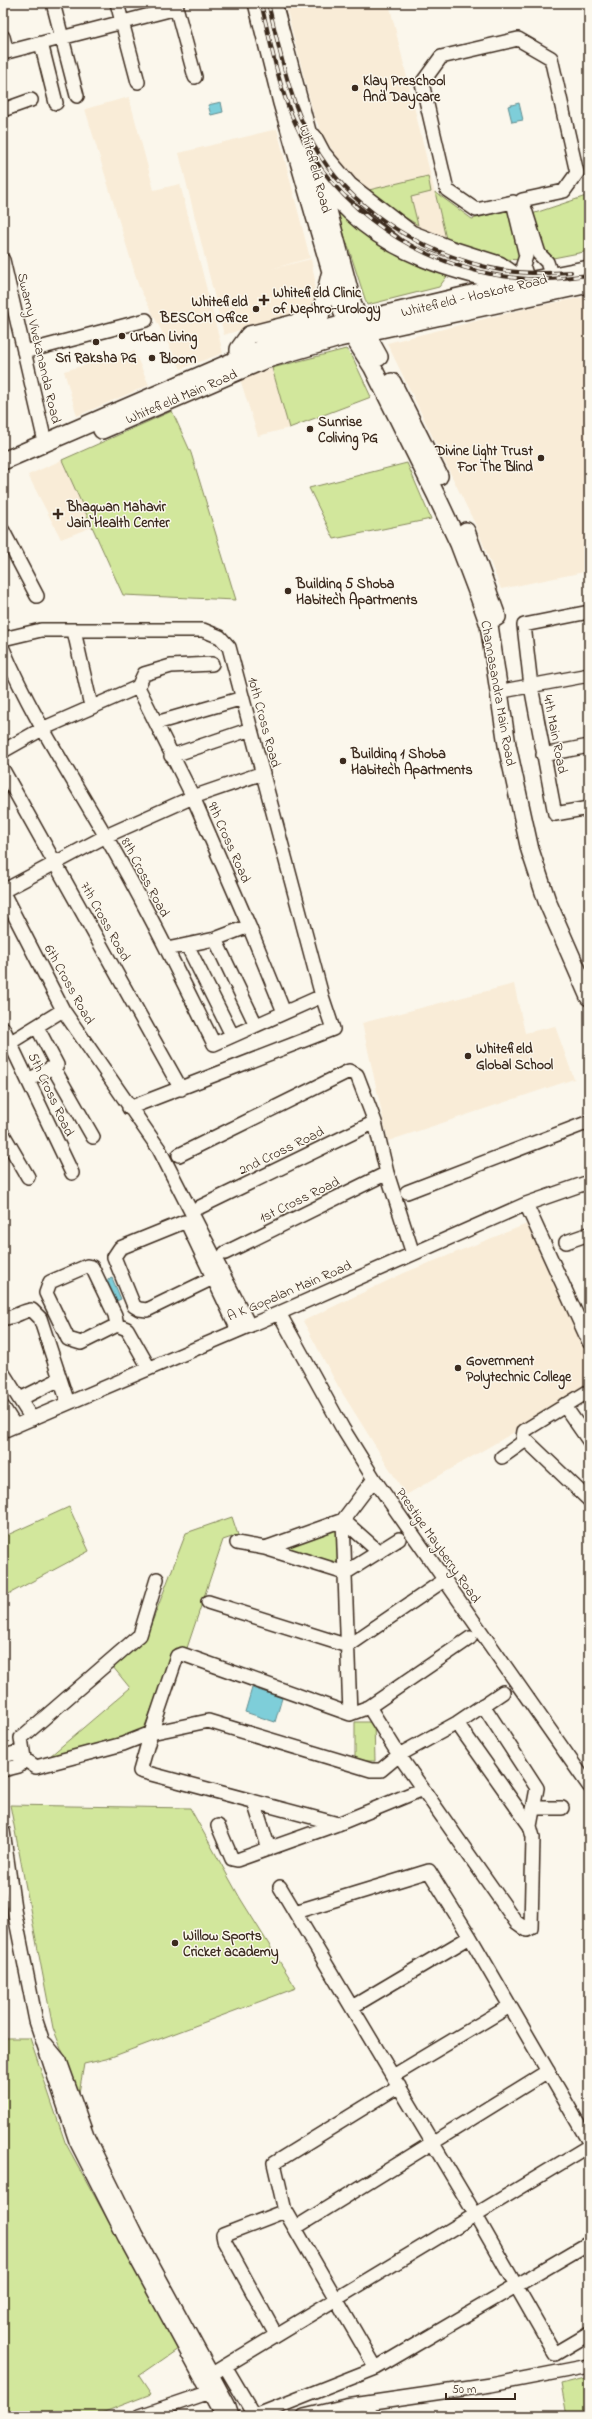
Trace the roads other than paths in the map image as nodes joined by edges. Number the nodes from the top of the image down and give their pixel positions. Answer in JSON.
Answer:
{"nodes":[{"id":1,"x":53,"y":3,"type":"edge"},
{"id":2,"x":117,"y":3,"type":"edge"},
{"id":3,"x":256,"y":3,"type":"edge"},
{"id":4,"x":176,"y":6,"type":"edge"},
{"id":5,"x":270,"y":14,"type":"edge"},
{"id":6,"x":122,"y":22,"type":"junction"},
{"id":7,"x":3,"y":37,"type":"edge"},
{"id":8,"x":61,"y":38,"type":"junction"},
{"id":9,"x":41,"y":43,"type":"junction"},
{"id":10,"x":5,"y":52,"type":"edge"},
{"id":11,"x":195,"y":77,"type":"dead end"},
{"id":12,"x":138,"y":82,"type":"dead end"},
{"id":13,"x":77,"y":96,"type":"dead end"},
{"id":14,"x":31,"y":100,"type":"dead end"},
{"id":15,"x":56,"y":103,"type":"dead end"},
{"id":16,"x":3,"y":110,"type":"edge"},
{"id":17,"x":303,"y":118,"type":"junction"},
{"id":18,"x":316,"y":168,"type":"junction"},
{"id":19,"x":517,"y":201,"type":"junction"},
{"id":20,"x":532,"y":255,"type":"junction"},
{"id":21,"x":3,"y":260,"type":"edge"},
{"id":22,"x":589,"y":269,"type":"edge"},
{"id":23,"x":330,"y":274,"type":"junction"},
{"id":24,"x":552,"y":277,"type":"junction"},
{"id":25,"x":522,"y":282,"type":"junction"},
{"id":26,"x":589,"y":284,"type":"edge"},
{"id":27,"x":146,"y":320,"type":"dead end"},
{"id":28,"x":356,"y":328,"type":"junction"},
{"id":29,"x":24,"y":352,"type":"junction"},
{"id":30,"x":239,"y":357,"type":"junction"},
{"id":31,"x":117,"y":416,"type":"dead end"},
{"id":32,"x":52,"y":439,"type":"junction"},
{"id":33,"x":3,"y":461,"type":"edge"},
{"id":34,"x":3,"y":473,"type":"edge"},
{"id":35,"x":3,"y":531,"type":"edge"},
{"id":36,"x":37,"y":596,"type":"dead end"},
{"id":37,"x":589,"y":612,"type":"edge"},
{"id":38,"x":494,"y":625,"type":"junction"},
{"id":39,"x":74,"y":631,"type":"junction"},
{"id":40,"x":3,"y":638,"type":"edge"},
{"id":41,"x":3,"y":649,"type":"edge"},
{"id":42,"x":212,"y":664,"type":"dead end"},
{"id":43,"x":589,"y":675,"type":"edge"},
{"id":44,"x":138,"y":687,"type":"junction"},
{"id":45,"x":528,"y":687,"type":"junction"},
{"id":46,"x":508,"y":690,"type":"junction"},
{"id":47,"x":242,"y":698,"type":"junction"},
{"id":48,"x":91,"y":706,"type":"junction"},
{"id":49,"x":156,"y":723,"type":"junction"},
{"id":50,"x":42,"y":729,"type":"junction"},
{"id":51,"x":251,"y":729,"type":"junction"},
{"id":52,"x":589,"y":746,"type":"edge"},
{"id":53,"x":3,"y":751,"type":"edge"},
{"id":54,"x":543,"y":755,"type":"junction"},
{"id":55,"x":171,"y":756,"type":"junction"},
{"id":56,"x":3,"y":770,"type":"edge"},
{"id":57,"x":263,"y":773,"type":"junction"},
{"id":58,"x":193,"y":798,"type":"junction"},
{"id":59,"x":522,"y":798,"type":"junction"},
{"id":60,"x":589,"y":808,"type":"edge"},
{"id":61,"x":106,"y":836,"type":"junction"},
{"id":62,"x":55,"y":862,"type":"junction"},
{"id":63,"x":3,"y":892,"type":"edge"},
{"id":64,"x":249,"y":926,"type":"junction"},
{"id":65,"x":215,"y":939,"type":"junction"},
{"id":66,"x":187,"y":945,"type":"junction"},
{"id":67,"x":167,"y":949,"type":"junction"},
{"id":68,"x":589,"y":973,"type":"edge"},
{"id":69,"x":322,"y":996,"type":"junction"},
{"id":70,"x":589,"y":997,"type":"edge"},
{"id":71,"x":63,"y":1010,"type":"junction"},
{"id":72,"x":284,"y":1012,"type":"junction"},
{"id":73,"x":256,"y":1025,"type":"junction"},
{"id":74,"x":37,"y":1027,"type":"junction"},
{"id":75,"x":3,"y":1028,"type":"edge"},
{"id":76,"x":232,"y":1035,"type":"junction"},
{"id":77,"x":7,"y":1045,"type":"edge"},
{"id":78,"x":53,"y":1067,"type":"junction"},
{"id":79,"x":28,"y":1080,"type":"junction"},
{"id":80,"x":181,"y":1089,"type":"junction"},
{"id":81,"x":129,"y":1108,"type":"junction"},
{"id":82,"x":375,"y":1122,"type":"junction"},
{"id":83,"x":589,"y":1122,"type":"edge"},
{"id":84,"x":3,"y":1134,"type":"edge"},
{"id":85,"x":93,"y":1137,"type":"dead end"},
{"id":86,"x":179,"y":1155,"type":"dead end"},
{"id":87,"x":72,"y":1173,"type":"dead end"},
{"id":88,"x":387,"y":1173,"type":"junction"},
{"id":89,"x":28,"y":1177,"type":"dead end"},
{"id":90,"x":589,"y":1182,"type":"edge"},
{"id":91,"x":408,"y":1192,"type":"dead end"},
{"id":92,"x":526,"y":1204,"type":"junction"},
{"id":93,"x":200,"y":1207,"type":"dead end"},
{"id":94,"x":589,"y":1234,"type":"edge"},
{"id":95,"x":566,"y":1242,"type":"dead end"},
{"id":96,"x":225,"y":1253,"type":"dead end"},
{"id":97,"x":413,"y":1254,"type":"junction"},
{"id":98,"x":213,"y":1278,"type":"junction"},
{"id":99,"x":279,"y":1313,"type":"junction"},
{"id":100,"x":3,"y":1318,"type":"edge"},
{"id":101,"x":117,"y":1325,"type":"junction"},
{"id":102,"x":244,"y":1328,"type":"junction"},
{"id":103,"x":589,"y":1342,"type":"edge"},
{"id":104,"x":149,"y":1368,"type":"junction"},
{"id":105,"x":3,"y":1374,"type":"edge"},
{"id":106,"x":60,"y":1379,"type":"junction"},
{"id":107,"x":589,"y":1391,"type":"edge"},
{"id":108,"x":20,"y":1399,"type":"junction"},
{"id":109,"x":68,"y":1403,"type":"junction"},
{"id":110,"x":564,"y":1406,"type":"junction"},
{"id":111,"x":3,"y":1407,"type":"edge"},
{"id":112,"x":32,"y":1419,"type":"junction"},
{"id":113,"x":9,"y":1429,"type":"edge"},
{"id":114,"x":526,"y":1440,"type":"junction"},
{"id":115,"x":589,"y":1441,"type":"edge"},
{"id":116,"x":502,"y":1457,"type":"dead end"},
{"id":117,"x":374,"y":1479,"type":"junction"},
{"id":118,"x":589,"y":1500,"type":"edge"},
{"id":119,"x":343,"y":1520,"type":"junction"},
{"id":120,"x":399,"y":1539,"type":"dead end"},
{"id":121,"x":237,"y":1543,"type":"dead end"},
{"id":122,"x":265,"y":1548,"type":"junction"},
{"id":123,"x":378,"y":1552,"type":"junction"},
{"id":124,"x":345,"y":1573,"type":"junction"},
{"id":125,"x":157,"y":1578,"type":"dead end"},
{"id":126,"x":437,"y":1585,"type":"dead end"},
{"id":127,"x":208,"y":1602,"type":"dead end"},
{"id":128,"x":470,"y":1638,"type":"dead end"},
{"id":129,"x":348,"y":1646,"type":"junction"},
{"id":130,"x":503,"y":1692,"type":"dead end"},
{"id":131,"x":483,"y":1705,"type":"junction"},
{"id":132,"x":369,"y":1707,"type":"junction"},
{"id":133,"x":350,"y":1714,"type":"junction"},
{"id":134,"x":457,"y":1723,"type":"junction"},
{"id":135,"x":151,"y":1733,"type":"junction"},
{"id":136,"x":399,"y":1755,"type":"junction"},
{"id":137,"x":3,"y":1756,"type":"edge"},
{"id":138,"x":24,"y":1758,"type":"junction"},
{"id":139,"x":3,"y":1770,"type":"edge"},
{"id":140,"x":589,"y":1786,"type":"edge"},
{"id":141,"x":423,"y":1789,"type":"junction"},
{"id":142,"x":254,"y":1802,"type":"junction"},
{"id":143,"x":535,"y":1808,"type":"junction"},
{"id":144,"x":562,"y":1808,"type":"dead end"},
{"id":145,"x":338,"y":1824,"type":"junction"},
{"id":146,"x":218,"y":1826,"type":"dead end"},
{"id":147,"x":530,"y":1826,"type":"junction"},
{"id":148,"x":3,"y":1831,"type":"edge"},
{"id":149,"x":3,"y":1835,"type":"edge"},
{"id":150,"x":269,"y":1849,"type":"junction"},
{"id":151,"x":280,"y":1887,"type":"dead end"},
{"id":152,"x":295,"y":1912,"type":"junction"},
{"id":153,"x":470,"y":1936,"type":"junction"},
{"id":154,"x":510,"y":2006,"type":"junction"},
{"id":155,"x":352,"y":2007,"type":"junction"},
{"id":156,"x":548,"y":2072,"type":"junction"},
{"id":157,"x":396,"y":2081,"type":"junction"},
{"id":158,"x":589,"y":2142,"type":"edge"},
{"id":159,"x":433,"y":2144,"type":"junction"},
{"id":160,"x":589,"y":2146,"type":"edge"},
{"id":161,"x":285,"y":2211,"type":"junction"},
{"id":162,"x":475,"y":2214,"type":"junction"},
{"id":163,"x":295,"y":2228,"type":"junction"},
{"id":164,"x":589,"y":2243,"type":"edge"},
{"id":165,"x":516,"y":2286,"type":"junction"},
{"id":166,"x":336,"y":2298,"type":"junction"},
{"id":167,"x":589,"y":2334,"type":"edge"},
{"id":168,"x":276,"y":2335,"type":"junction"},
{"id":169,"x":225,"y":2366,"type":"junction"},
{"id":170,"x":589,"y":2366,"type":"edge"},
{"id":171,"x":376,"y":2368,"type":"junction"},
{"id":172,"x":207,"y":2377,"type":"junction"},
{"id":173,"x":215,"y":2391,"type":"junction"},
{"id":174,"x":366,"y":2403,"type":"junction"},
{"id":175,"x":140,"y":2416,"type":"edge"},
{"id":176,"x":222,"y":2416,"type":"edge"},
{"id":177,"x":232,"y":2416,"type":"edge"},
{"id":178,"x":304,"y":2416,"type":"edge"},
{"id":179,"x":372,"y":2416,"type":"edge"}],
"edges":[{"from":1,"to":8,"type":"street"},
{"from":2,"to":6,"type":"street"},
{"from":3,"to":5,"type":"main road","name":"Whitefield Road"},
{"from":4,"to":6,"type":"street"},
{"from":4,"to":11,"type":"street"},
{"from":5,"to":17,"type":"main road","name":"Whitefield Road"},
{"from":5,"to":23,"type":"main road","name":"Whitefield Road"},
{"from":6,"to":8,"type":"street"},
{"from":6,"to":12,"type":"street"},
{"from":7,"to":10,"type":"street"},
{"from":8,"to":9,"type":"street"},
{"from":8,"to":13,"type":"street"},
{"from":9,"to":10,"type":"street"},
{"from":9,"to":15,"type":"street"},
{"from":14,"to":16,"type":"street"},
{"from":17,"to":18,"type":"main road","name":"Whitefield Road"},
{"from":17,"to":25,"type":"main road"},
{"from":18,"to":25,"type":"main road"},
{"from":18,"to":28,"type":"main road","name":"Whitefield Road"},
{"from":19,"to":19,"type":"street"},
{"from":19,"to":20,"type":"street"},
{"from":20,"to":24,"type":"street"},
{"from":20,"to":25,"type":"street"},
{"from":21,"to":29,"type":"street","name":"Swamy Vivekananda Road"},
{"from":22,"to":24,"type":"main road","name":"Whitefield - Hoskote Road"},
{"from":23,"to":28,"type":"main road","name":"Whitefield Road"},
{"from":23,"to":30,"type":"main road"},
{"from":24,"to":25,"type":"main road","name":"Whitefield - Hoskote Road"},
{"from":25,"to":28,"type":"main road","name":"Whitefield - Hoskote Road"},
{"from":26,"to":28,"type":"main road","name":"Whitefield - Hoskote Road"},
{"from":27,"to":29,"type":"street"},
{"from":28,"to":30,"type":"main road","name":"Whitefield Main Road"},
{"from":28,"to":34,"type":"main road","name":"Whitefield Main Road"},
{"from":28,"to":38,"type":"main road","name":"Channasandra Main Road"},
{"from":29,"to":32,"type":"street","name":"Swamy Vivekananda Road"},
{"from":30,"to":32,"type":"main road","name":"Whitefield Main Road"},
{"from":31,"to":32,"type":"main road"},
{"from":32,"to":33,"type":"main road","name":"Whitefield Main Road"},
{"from":35,"to":36,"type":"street"},
{"from":37,"to":45,"type":"street","name":"4th Main Road"},
{"from":38,"to":46,"type":"main road","name":"Channasandra Main Road"},
{"from":38,"to":59,"type":"main road","name":"Channasandra Main Road"},
{"from":39,"to":40,"type":"street","name":"10th Cross Road"},
{"from":39,"to":47,"type":"street","name":"10th Cross Road"},
{"from":39,"to":48,"type":"street"},
{"from":41,"to":50,"type":"street","name":"8th Cross Road"},
{"from":42,"to":44,"type":"street"},
{"from":43,"to":45,"type":"street"},
{"from":44,"to":48,"type":"street"},
{"from":44,"to":49,"type":"street","name":"9th Cross Road"},
{"from":45,"to":46,"type":"street"},
{"from":45,"to":54,"type":"street","name":"4th Main Road"},
{"from":46,"to":59,"type":"main road","name":"Channasandra Main Road"},
{"from":47,"to":49,"type":"street"},
{"from":47,"to":51,"type":"street","name":"10th Cross Road"},
{"from":48,"to":50,"type":"street"},
{"from":49,"to":55,"type":"street","name":"9th Cross Road"},
{"from":50,"to":53,"type":"street"},
{"from":50,"to":61,"type":"street","name":"8th Cross Road"},
{"from":51,"to":55,"type":"street"},
{"from":51,"to":57,"type":"street","name":"10th Cross Road"},
{"from":52,"to":54,"type":"street"},
{"from":54,"to":60,"type":"street","name":"4th Main Road"},
{"from":55,"to":58,"type":"street","name":"9th Cross Road"},
{"from":56,"to":62,"type":"street","name":"7th Cross Road"},
{"from":57,"to":58,"type":"street"},
{"from":57,"to":69,"type":"street","name":"10th Cross Road"},
{"from":58,"to":61,"type":"street"},
{"from":58,"to":64,"type":"street","name":"9th Cross Road"},
{"from":59,"to":68,"type":"main road","name":"Channasandra Main Road"},
{"from":59,"to":70,"type":"main road","name":"Channasandra Main Road"},
{"from":61,"to":62,"type":"street"},
{"from":61,"to":67,"type":"street","name":"8th Cross Road"},
{"from":62,"to":63,"type":"street"},
{"from":62,"to":80,"type":"street","name":"7th Cross Road"},
{"from":63,"to":71,"type":"street","name":"6th Cross Road"},
{"from":64,"to":65,"type":"street"},
{"from":64,"to":72,"type":"street","name":"9th Cross Road"},
{"from":65,"to":66,"type":"street"},
{"from":65,"to":73,"type":"street"},
{"from":66,"to":67,"type":"street"},
{"from":66,"to":76,"type":"street"},
{"from":67,"to":76,"type":"street","name":"8th Cross Road"},
{"from":69,"to":72,"type":"street"},
{"from":69,"to":80,"type":"street","name":"10th Cross Road"},
{"from":71,"to":74,"type":"street"},
{"from":71,"to":81,"type":"street","name":"6th Cross Road"},
{"from":72,"to":73,"type":"street"},
{"from":73,"to":76,"type":"street"},
{"from":74,"to":77,"type":"street"},
{"from":74,"to":78,"type":"street"},
{"from":75,"to":77,"type":"street","name":"5th Cross Road"},
{"from":77,"to":79,"type":"street","name":"5th Cross Road"},
{"from":78,"to":79,"type":"street"},
{"from":78,"to":85,"type":"street"},
{"from":79,"to":87,"type":"street","name":"5th Cross Road"},
{"from":80,"to":81,"type":"street"},
{"from":81,"to":102,"type":"street","name":"6th Cross Road"},
{"from":82,"to":86,"type":"street"},
{"from":82,"to":88,"type":"street"},
{"from":82,"to":93,"type":"street","name":"2nd Cross Road"},
{"from":83,"to":91,"type":"street"},
{"from":84,"to":89,"type":"street"},
{"from":88,"to":96,"type":"street","name":"1st Cross Road"},
{"from":88,"to":97,"type":"street"},
{"from":90,"to":92,"type":"street","name":"A K Gopalan Main Road"},
{"from":92,"to":97,"type":"street","name":"A K Gopalan Main Road"},
{"from":92,"to":103,"type":"street"},
{"from":94,"to":95,"type":"street"},
{"from":97,"to":99,"type":"street","name":"A K Gopalan Main Road"},
{"from":98,"to":98,"type":"street"},
{"from":98,"to":102,"type":"street"},
{"from":99,"to":102,"type":"street","name":"A K Gopalan Main Road"},
{"from":99,"to":117,"type":"street","name":"Prestige Mayberry Road"},
{"from":100,"to":106,"type":"street"},
{"from":101,"to":101,"type":"street"},
{"from":101,"to":104,"type":"street"},
{"from":102,"to":104,"type":"street","name":"A K Gopalan Main Road"},
{"from":104,"to":109,"type":"street","name":"A K Gopalan Main Road"},
{"from":105,"to":108,"type":"street"},
{"from":106,"to":108,"type":"street"},
{"from":106,"to":109,"type":"street"},
{"from":107,"to":110,"type":"street"},
{"from":108,"to":112,"type":"street"},
{"from":109,"to":112,"type":"street","name":"A K Gopalan Main Road"},
{"from":110,"to":114,"type":"street"},
{"from":110,"to":115,"type":"street"},
{"from":111,"to":113,"type":"street"},
{"from":112,"to":113,"type":"street","name":"A K Gopalan Main Road"},
{"from":114,"to":116,"type":"street"},
{"from":114,"to":118,"type":"street"},
{"from":117,"to":119,"type":"street"},
{"from":117,"to":140,"type":"street","name":"Prestige Mayberry Road"},
{"from":119,"to":122,"type":"street"},
{"from":119,"to":123,"type":"street"},
{"from":119,"to":124,"type":"street"},
{"from":120,"to":123,"type":"street"},
{"from":121,"to":122,"type":"street"},
{"from":122,"to":124,"type":"street"},
{"from":123,"to":124,"type":"street"},
{"from":124,"to":129,"type":"street"},
{"from":125,"to":138,"type":"street"},
{"from":126,"to":129,"type":"street"},
{"from":127,"to":129,"type":"street"},
{"from":128,"to":132,"type":"street"},
{"from":129,"to":133,"type":"street"},
{"from":130,"to":131,"type":"street"},
{"from":131,"to":134,"type":"street"},
{"from":131,"to":143,"type":"street"},
{"from":132,"to":133,"type":"street"},
{"from":132,"to":136,"type":"street"},
{"from":133,"to":135,"type":"street"},
{"from":134,"to":136,"type":"street"},
{"from":134,"to":147,"type":"street"},
{"from":135,"to":136,"type":"street"},
{"from":135,"to":138,"type":"street"},
{"from":135,"to":142,"type":"street"},
{"from":136,"to":141,"type":"street"},
{"from":137,"to":138,"type":"street"},
{"from":138,"to":139,"type":"street"},
{"from":141,"to":145,"type":"street"},
{"from":141,"to":147,"type":"street"},
{"from":142,"to":145,"type":"street"},
{"from":142,"to":150,"type":"street"},
{"from":143,"to":144,"type":"street"},
{"from":143,"to":147,"type":"street"},
{"from":145,"to":150,"type":"street"},
{"from":146,"to":150,"type":"street"},
{"from":148,"to":149,"type":"street"},
{"from":149,"to":172,"type":"street"},
{"from":151,"to":152,"type":"street"},
{"from":152,"to":153,"type":"street"},
{"from":152,"to":155,"type":"street"},
{"from":153,"to":154,"type":"street"},
{"from":153,"to":155,"type":"street"},
{"from":154,"to":156,"type":"street"},
{"from":154,"to":157,"type":"street"},
{"from":155,"to":157,"type":"street"},
{"from":156,"to":158,"type":"street"},
{"from":156,"to":159,"type":"street"},
{"from":157,"to":159,"type":"street"},
{"from":157,"to":161,"type":"street"},
{"from":159,"to":162,"type":"street"},
{"from":159,"to":163,"type":"street"},
{"from":160,"to":162,"type":"street"},
{"from":161,"to":163,"type":"street"},
{"from":161,"to":168,"type":"street"},
{"from":162,"to":165,"type":"street"},
{"from":162,"to":166,"type":"street"},
{"from":163,"to":166,"type":"street"},
{"from":164,"to":165,"type":"street"},
{"from":165,"to":167,"type":"street"},
{"from":165,"to":171,"type":"street"},
{"from":166,"to":168,"type":"street"},
{"from":166,"to":171,"type":"street"},
{"from":168,"to":169,"type":"street"},
{"from":169,"to":171,"type":"street"},
{"from":169,"to":172,"type":"street"},
{"from":170,"to":174,"type":"street"},
{"from":172,"to":173,"type":"street"},
{"from":173,"to":175,"type":"street"},
{"from":173,"to":176,"type":"street"},
{"from":173,"to":177,"type":"street"},
{"from":174,"to":178,"type":"street"},
{"from":174,"to":179,"type":"street"}]}
